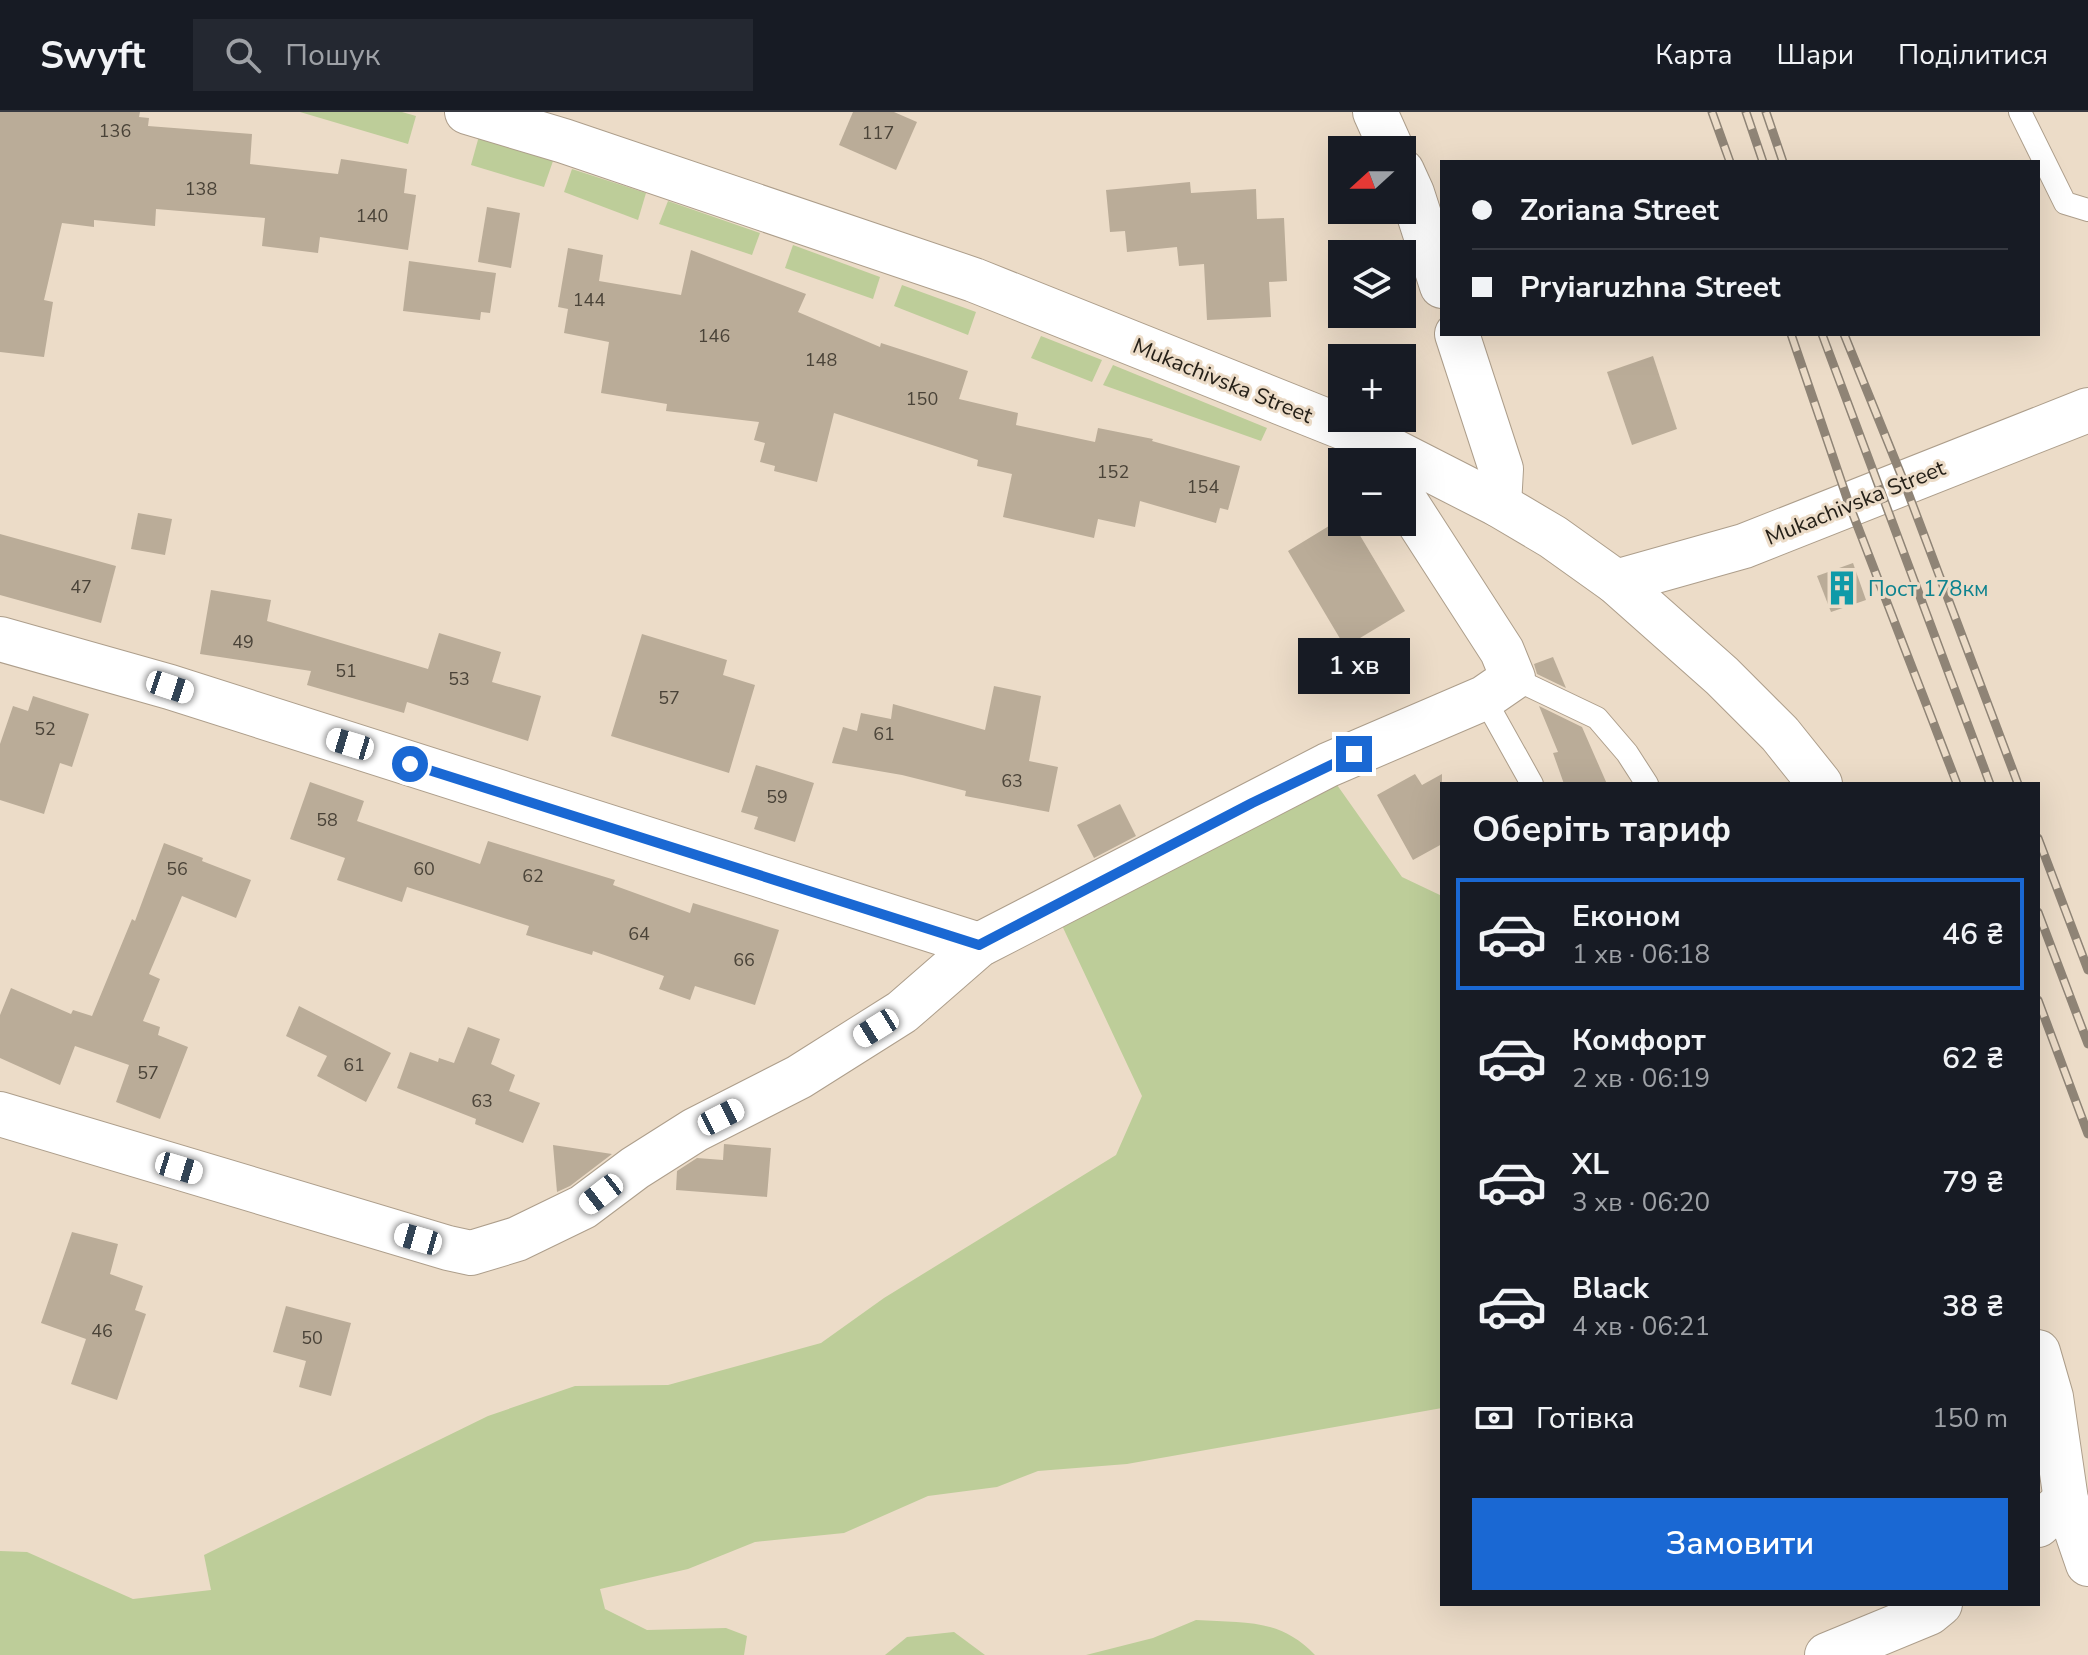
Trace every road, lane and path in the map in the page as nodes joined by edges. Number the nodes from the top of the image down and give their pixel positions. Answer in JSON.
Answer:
{"nodes":[{"id":1,"x":467,"y":112,"type":"edge"},
{"id":2,"x":1375,"y":112,"type":"edge"},
{"id":3,"x":2020,"y":112,"type":"edge"},
{"id":4,"x":1386,"y":136,"type":"edge"},
{"id":5,"x":1416,"y":205,"type":"edge"},
{"id":6,"x":2088,"y":210,"type":"edge"},
{"id":7,"x":1440,"y":280,"type":"edge"},
{"id":8,"x":1458,"y":336,"type":"edge"},
{"id":9,"x":2088,"y":410,"type":"edge"},
{"id":10,"x":1371,"y":448,"type":"edge"},
{"id":11,"x":1416,"y":468,"type":"edge"},
{"id":12,"x":1499,"y":505,"type":"junction"},
{"id":13,"x":1416,"y":518,"type":"edge"},
{"id":14,"x":1616,"y":582,"type":"junction"},
{"id":15,"x":0,"y":639,"type":"edge"},
{"id":16,"x":1498,"y":688,"type":"junction"},
{"id":17,"x":1531,"y":782,"type":"edge"},
{"id":18,"x":1646,"y":782,"type":"edge"},
{"id":19,"x":1818,"y":782,"type":"edge"},
{"id":20,"x":979,"y":945,"type":"junction"},
{"id":21,"x":0,"y":1114,"type":"edge"},
{"id":22,"x":2040,"y":1359,"type":"edge"},
{"id":23,"x":2052,"y":1513,"type":"edge"},
{"id":24,"x":2088,"y":1564,"type":"edge"},
{"id":25,"x":1938,"y":1606,"type":"edge"},
{"id":26,"x":1849,"y":1651,"type":"edge"}],
"edges":[{"from":1,"to":10,"type":"street","name":"Mukachivska Street"},
{"from":2,"to":4,"type":"street"},
{"from":3,"to":6,"type":"lane"},
{"from":5,"to":7,"type":"street"},
{"from":8,"to":12,"type":"street"},
{"from":9,"to":14,"type":"street","name":"Mukachivska Street"},
{"from":11,"to":12,"type":"street","name":"Mukachivska Street"},
{"from":12,"to":14,"type":"street","name":"Mukachivska Street"},
{"from":13,"to":16,"type":"street"},
{"from":14,"to":19,"type":"street"},
{"from":15,"to":20,"type":"street"},
{"from":16,"to":17,"type":"lane"},
{"from":16,"to":18,"type":"lane"},
{"from":16,"to":20,"type":"street"},
{"from":20,"to":21,"type":"street"},
{"from":22,"to":23,"type":"street"},
{"from":23,"to":24,"type":"street"},
{"from":25,"to":26,"type":"street"}]}
